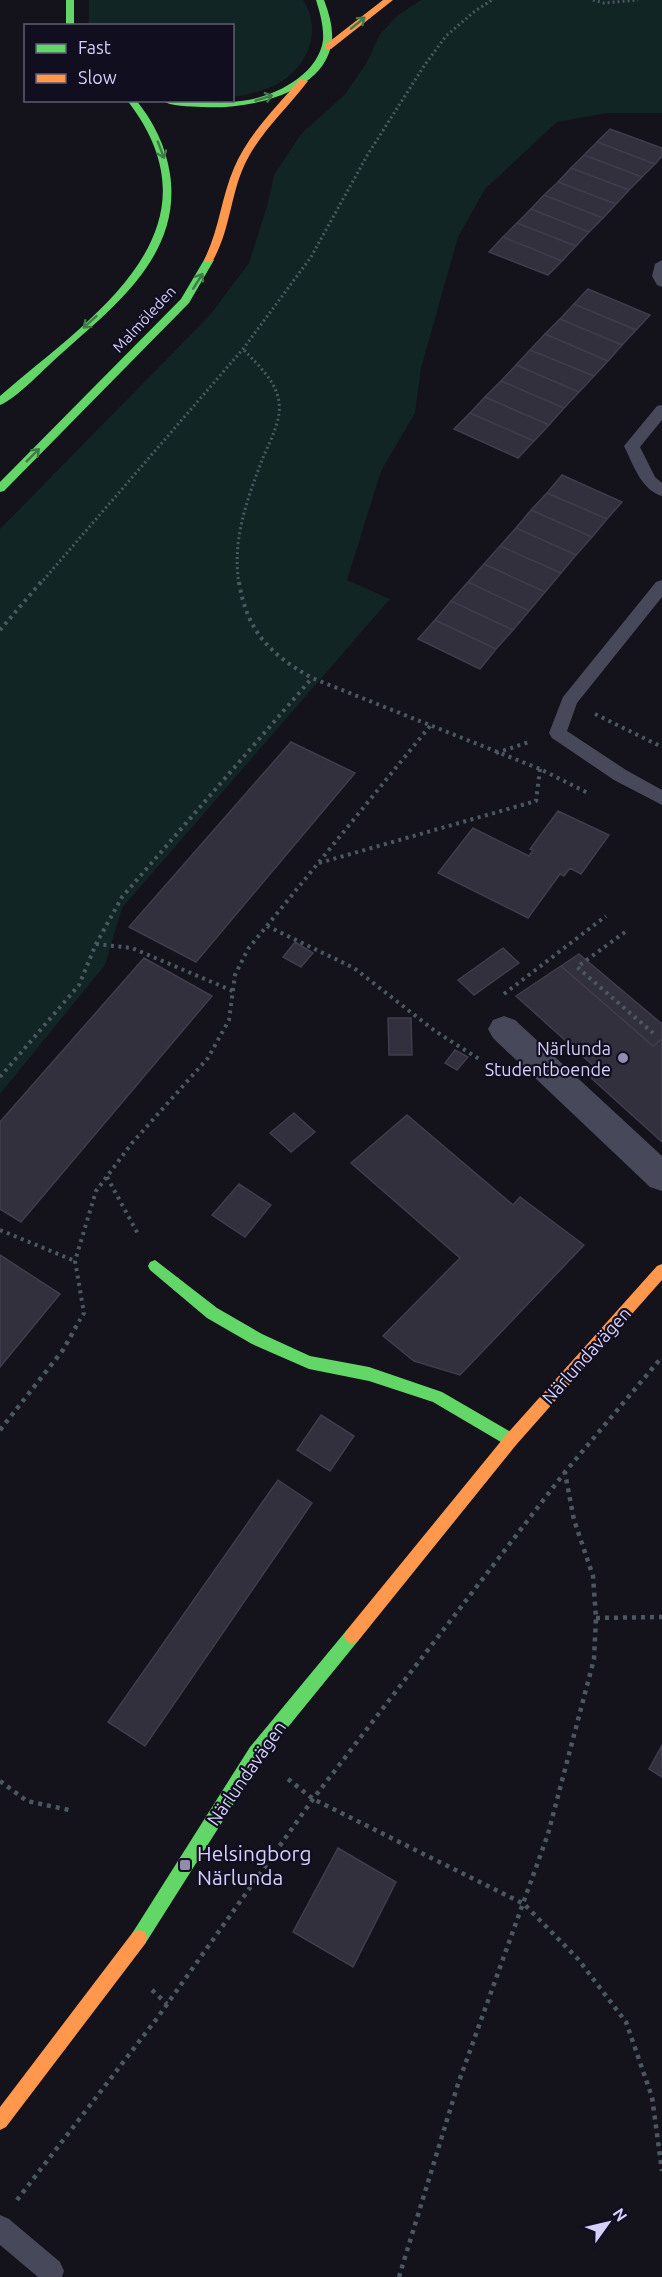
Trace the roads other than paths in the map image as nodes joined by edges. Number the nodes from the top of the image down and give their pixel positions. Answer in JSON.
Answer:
{"nodes":[{"id":1,"x":70,"y":0,"type":"edge"},
{"id":2,"x":320,"y":0,"type":"edge"},
{"id":3,"x":389,"y":0,"type":"edge"},
{"id":4,"x":70,"y":24,"type":"edge"},
{"id":5,"x":328,"y":47,"type":"junction"},
{"id":6,"x":303,"y":81,"type":"junction"},
{"id":7,"x":133,"y":102,"type":"edge"},
{"id":8,"x":183,"y":102,"type":"edge"},
{"id":9,"x":662,"y":264,"type":"edge"},
{"id":10,"x":662,"y":282,"type":"edge"},
{"id":11,"x":0,"y":402,"type":"edge"},
{"id":12,"x":662,"y":410,"type":"edge"},
{"id":13,"x":0,"y":488,"type":"edge"},
{"id":14,"x":662,"y":491,"type":"edge"},
{"id":15,"x":662,"y":585,"type":"edge"},
{"id":16,"x":662,"y":798,"type":"edge"},
{"id":17,"x":504,"y":1029,"type":"road end"},
{"id":18,"x":662,"y":1177,"type":"edge"},
{"id":19,"x":155,"y":1266,"type":"road end"},
{"id":20,"x":662,"y":1270,"type":"edge"},
{"id":21,"x":511,"y":1440,"type":"junction"},
{"id":22,"x":0,"y":2121,"type":"edge"},
{"id":23,"x":0,"y":2228,"type":"edge"},
{"id":24,"x":51,"y":2271,"type":"dead end"}],
"edges":[{"from":1,"to":4,"type":"main road"},
{"from":2,"to":5,"type":"main road"},
{"from":5,"to":3,"type":"main road","one_way":true},
{"from":5,"to":6,"type":"main road","name":"Malmöleden"},
{"from":8,"to":6,"type":"main road","one_way":true},
{"from":13,"to":6,"type":"main road","name":"Malmöleden","one_way":true},
{"from":7,"to":11,"type":"main road","name":"Malmöleden","one_way":true},
{"from":9,"to":10,"type":"lane"},
{"from":12,"to":14,"type":"lane"},
{"from":15,"to":16,"type":"lane"},
{"from":17,"to":18,"type":"street"},
{"from":19,"to":21,"type":"main road"},
{"from":20,"to":21,"type":"main road","name":"Närlundavägen"},
{"from":21,"to":22,"type":"main road","name":"Närlundavägen"},
{"from":23,"to":24,"type":"lane"}]}
